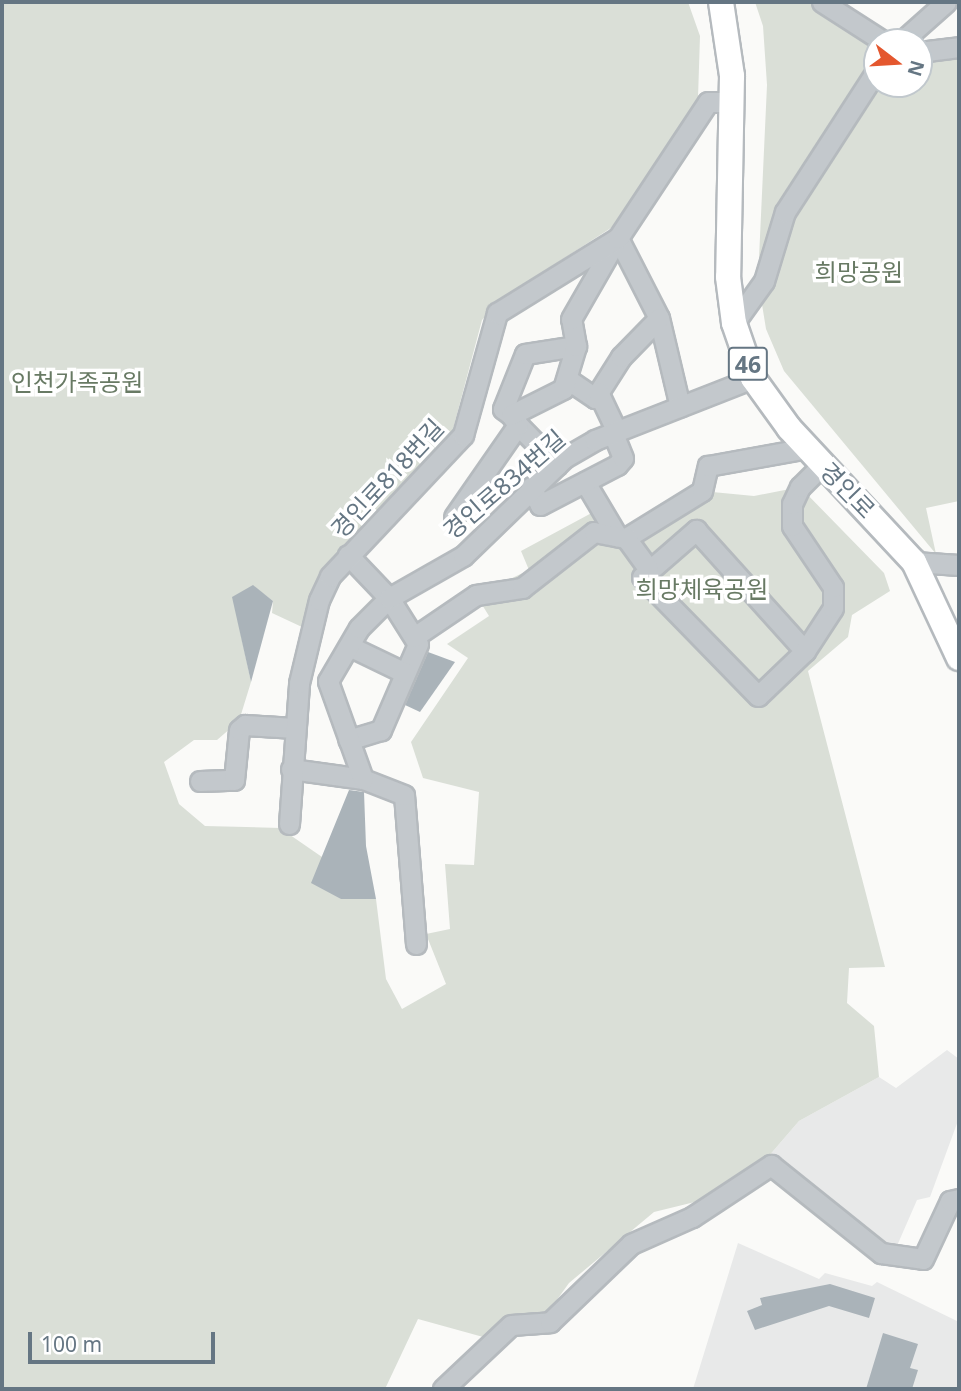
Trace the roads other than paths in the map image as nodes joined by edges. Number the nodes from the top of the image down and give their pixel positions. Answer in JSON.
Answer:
{"nodes":[{"id":1,"x":722,"y":2,"type":"edge"},
{"id":2,"x":822,"y":2,"type":"edge"},
{"id":3,"x":946,"y":2,"type":"edge"},
{"id":4,"x":863,"y":28,"type":"edge"},
{"id":5,"x":917,"y":28,"type":"edge"},
{"id":6,"x":959,"y":47,"type":"edge"},
{"id":7,"x":933,"y":50,"type":"edge"},
{"id":8,"x":863,"y":92,"type":"edge"},
{"id":9,"x":733,"y":102,"type":"junction"},
{"id":10,"x":618,"y":238,"type":"junction"},
{"id":11,"x":659,"y":318,"type":"junction"},
{"id":12,"x":734,"y":323,"type":"junction"},
{"id":13,"x":576,"y":346,"type":"junction"},
{"id":14,"x":753,"y":378,"type":"junction"},
{"id":15,"x":567,"y":379,"type":"junction"},
{"id":16,"x":598,"y":392,"type":"junction"},
{"id":17,"x":680,"y":407,"type":"junction"},
{"id":18,"x":515,"y":420,"type":"junction"},
{"id":19,"x":615,"y":433,"type":"junction"},
{"id":20,"x":816,"y":456,"type":"junction"},
{"id":21,"x":557,"y":465,"type":"junction"},
{"id":22,"x":585,"y":482,"type":"junction"},
{"id":23,"x":531,"y":488,"type":"junction"},
{"id":24,"x":454,"y":517,"type":"dead end"},
{"id":25,"x":621,"y":537,"type":"junction"},
{"id":26,"x":348,"y":555,"type":"junction"},
{"id":27,"x":914,"y":562,"type":"junction"},
{"id":28,"x":959,"y":565,"type":"edge"},
{"id":29,"x":648,"y":568,"type":"junction"},
{"id":30,"x":389,"y":598,"type":"junction"},
{"id":31,"x":414,"y":637,"type":"junction"},
{"id":32,"x":349,"y":646,"type":"junction"},
{"id":33,"x":805,"y":651,"type":"junction"},
{"id":34,"x":959,"y":658,"type":"edge"},
{"id":35,"x":405,"y":673,"type":"junction"},
{"id":36,"x":328,"y":681,"type":"junction"},
{"id":37,"x":299,"y":683,"type":"junction"},
{"id":38,"x":295,"y":728,"type":"junction"},
{"id":39,"x":349,"y":740,"type":"junction"},
{"id":40,"x":291,"y":769,"type":"junction"},
{"id":41,"x":363,"y":779,"type":"junction"},
{"id":42,"x":200,"y":781,"type":"dead end"},
{"id":43,"x":289,"y":824,"type":"dead end"},
{"id":44,"x":416,"y":944,"type":"dead end"},
{"id":45,"x":959,"y":1199,"type":"edge"},
{"id":46,"x":443,"y":1389,"type":"edge"}],
"edges":[{"from":1,"to":9,"type":"main road","name":"경인로","number":"46"},
{"from":2,"to":4,"type":"street"},
{"from":3,"to":5,"type":"street"},
{"from":6,"to":7,"type":"street"},
{"from":8,"to":12,"type":"street"},
{"from":9,"to":10,"type":"street","name":"경인로818번길"},
{"from":9,"to":12,"type":"main road","name":"경인로","number":"46"},
{"from":10,"to":11,"type":"street"},
{"from":10,"to":13,"type":"street","name":"경인로818번길"},
{"from":10,"to":26,"type":"street","name":"경인로818번길"},
{"from":11,"to":16,"type":"street"},
{"from":11,"to":17,"type":"street"},
{"from":12,"to":14,"type":"main road","name":"경인로","number":"46"},
{"from":13,"to":15,"type":"street","name":"경인로818번길"},
{"from":13,"to":18,"type":"street"},
{"from":14,"to":17,"type":"street","name":"경인로834번길"},
{"from":14,"to":20,"type":"main road","name":"경인로","number":"46"},
{"from":15,"to":16,"type":"street"},
{"from":15,"to":18,"type":"street"},
{"from":16,"to":19,"type":"street"},
{"from":17,"to":19,"type":"street","name":"경인로834번길"},
{"from":18,"to":21,"type":"street"},
{"from":18,"to":24,"type":"street"},
{"from":19,"to":21,"type":"street","name":"경인로834번길"},
{"from":19,"to":22,"type":"street"},
{"from":20,"to":25,"type":"street"},
{"from":20,"to":27,"type":"main road","name":"경인로","number":"46"},
{"from":20,"to":33,"type":"street"},
{"from":21,"to":23,"type":"street","name":"경인로834번길"},
{"from":22,"to":23,"type":"street"},
{"from":22,"to":25,"type":"street"},
{"from":23,"to":30,"type":"street","name":"경인로834번길"},
{"from":25,"to":29,"type":"street"},
{"from":25,"to":31,"type":"street"},
{"from":26,"to":30,"type":"street"},
{"from":26,"to":37,"type":"street","name":"경인로818번길"},
{"from":27,"to":28,"type":"street"},
{"from":27,"to":34,"type":"main road","name":"경인로","number":"46"},
{"from":29,"to":33,"type":"street"},
{"from":29,"to":33,"type":"street"},
{"from":30,"to":31,"type":"street"},
{"from":30,"to":32,"type":"street","name":"경인로834번길"},
{"from":31,"to":35,"type":"street"},
{"from":32,"to":35,"type":"street"},
{"from":32,"to":36,"type":"street","name":"경인로834번길"},
{"from":35,"to":39,"type":"street"},
{"from":36,"to":37,"type":"street"},
{"from":36,"to":39,"type":"street"},
{"from":37,"to":38,"type":"street","name":"경인로818번길"},
{"from":38,"to":40,"type":"street","name":"경인로818번길"},
{"from":38,"to":42,"type":"street"},
{"from":39,"to":41,"type":"street"},
{"from":40,"to":41,"type":"street"},
{"from":40,"to":43,"type":"street","name":"경인로818번길"},
{"from":41,"to":44,"type":"street"},
{"from":45,"to":46,"type":"street"}]}
